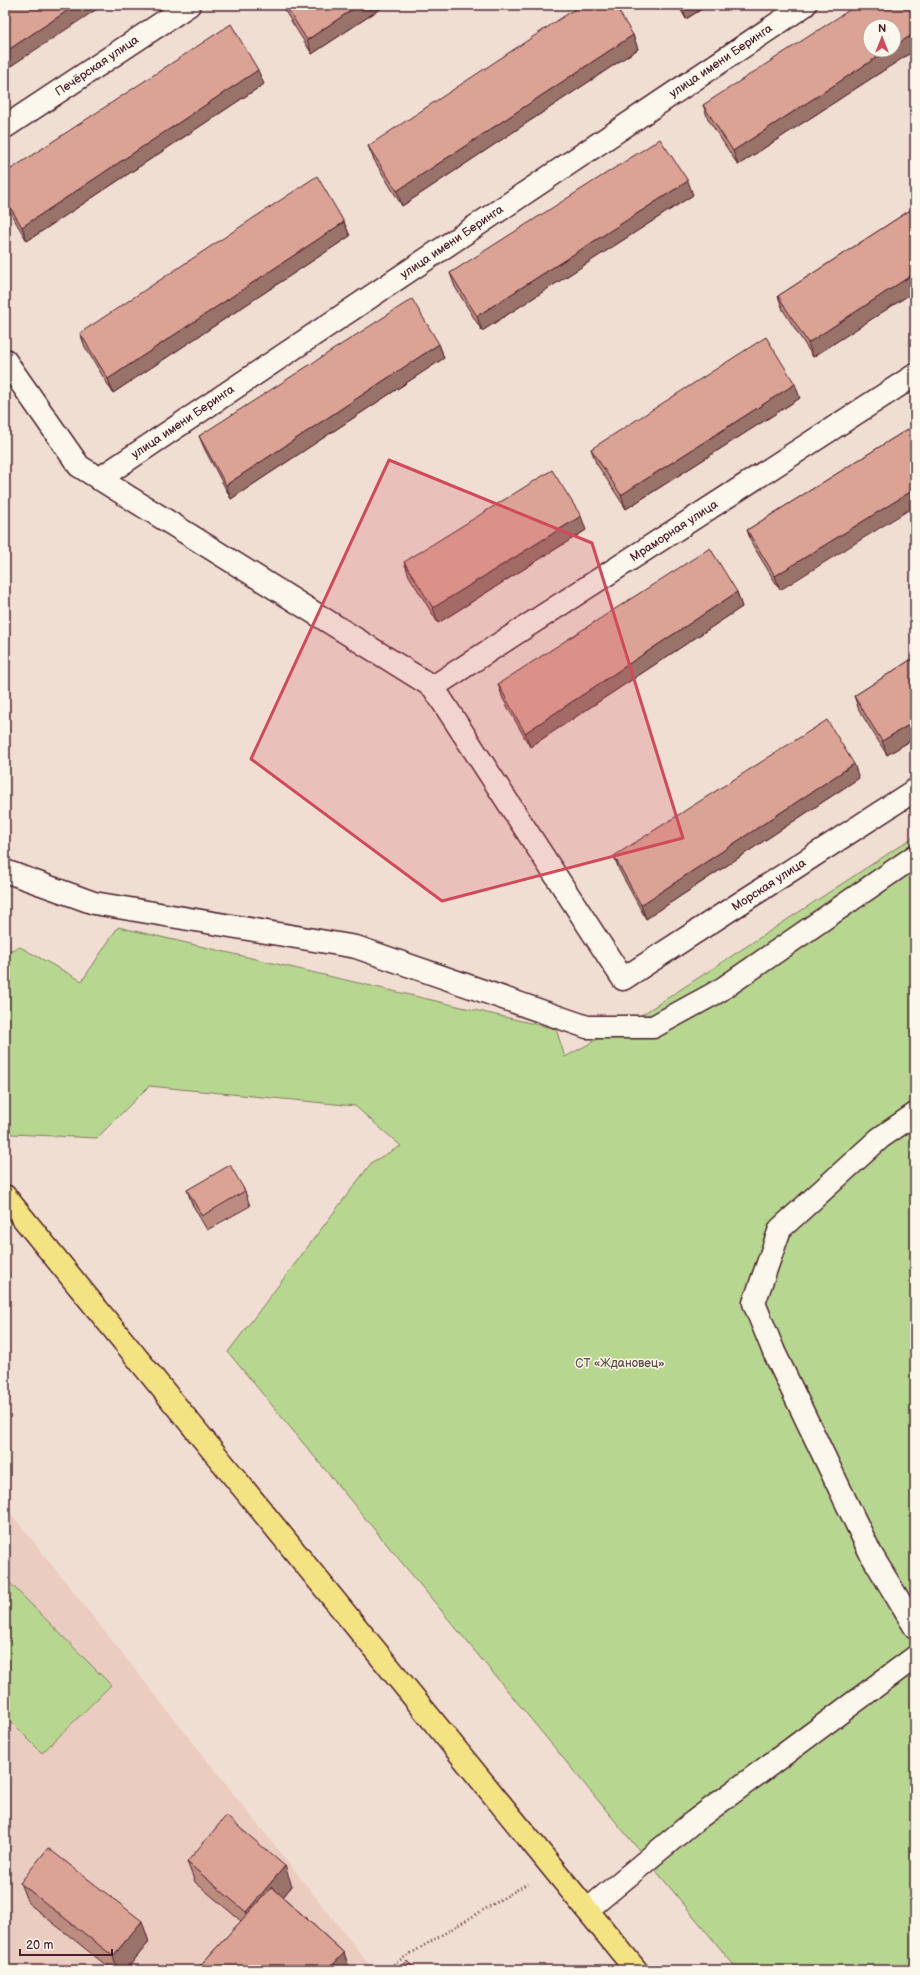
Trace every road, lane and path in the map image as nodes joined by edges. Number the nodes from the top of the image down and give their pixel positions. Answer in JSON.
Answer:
{"nodes":[{"id":1,"x":189,"y":5,"type":"edge"},
{"id":2,"x":805,"y":5,"type":"edge"},
{"id":3,"x":5,"y":127,"type":"edge"},
{"id":4,"x":5,"y":360,"type":"edge"},
{"id":5,"x":915,"y":375,"type":"edge"},
{"id":6,"x":99,"y":479,"type":"junction"},
{"id":7,"x":433,"y":687,"type":"junction"},
{"id":8,"x":915,"y":790,"type":"edge"},
{"id":9,"x":915,"y":856,"type":"edge"},
{"id":10,"x":5,"y":871,"type":"edge"},
{"id":11,"x":915,"y":1114,"type":"edge"},
{"id":12,"x":5,"y":1196,"type":"edge"},
{"id":13,"x":915,"y":1627,"type":"edge"},
{"id":14,"x":915,"y":1657,"type":"edge"},
{"id":15,"x":553,"y":1869,"type":"junction"},
{"id":16,"x":587,"y":1910,"type":"junction"},
{"id":17,"x":388,"y":1970,"type":"edge"},
{"id":18,"x":636,"y":1970,"type":"edge"}],
"edges":[{"from":1,"to":3,"type":"street","name":"Печёрская улица"},
{"from":2,"to":6,"type":"street","name":"улица имени Беринга"},
{"from":4,"to":6,"type":"street"},
{"from":5,"to":7,"type":"street","name":"Мраморная улица"},
{"from":6,"to":7,"type":"street"},
{"from":7,"to":8,"type":"street","name":"Морская улица"},
{"from":9,"to":10,"type":"street"},
{"from":11,"to":13,"type":"street"},
{"from":12,"to":15,"type":"main road"},
{"from":14,"to":16,"type":"street"},
{"from":15,"to":16,"type":"main road"},
{"from":15,"to":17,"type":"path"},
{"from":16,"to":18,"type":"main road"}]}
